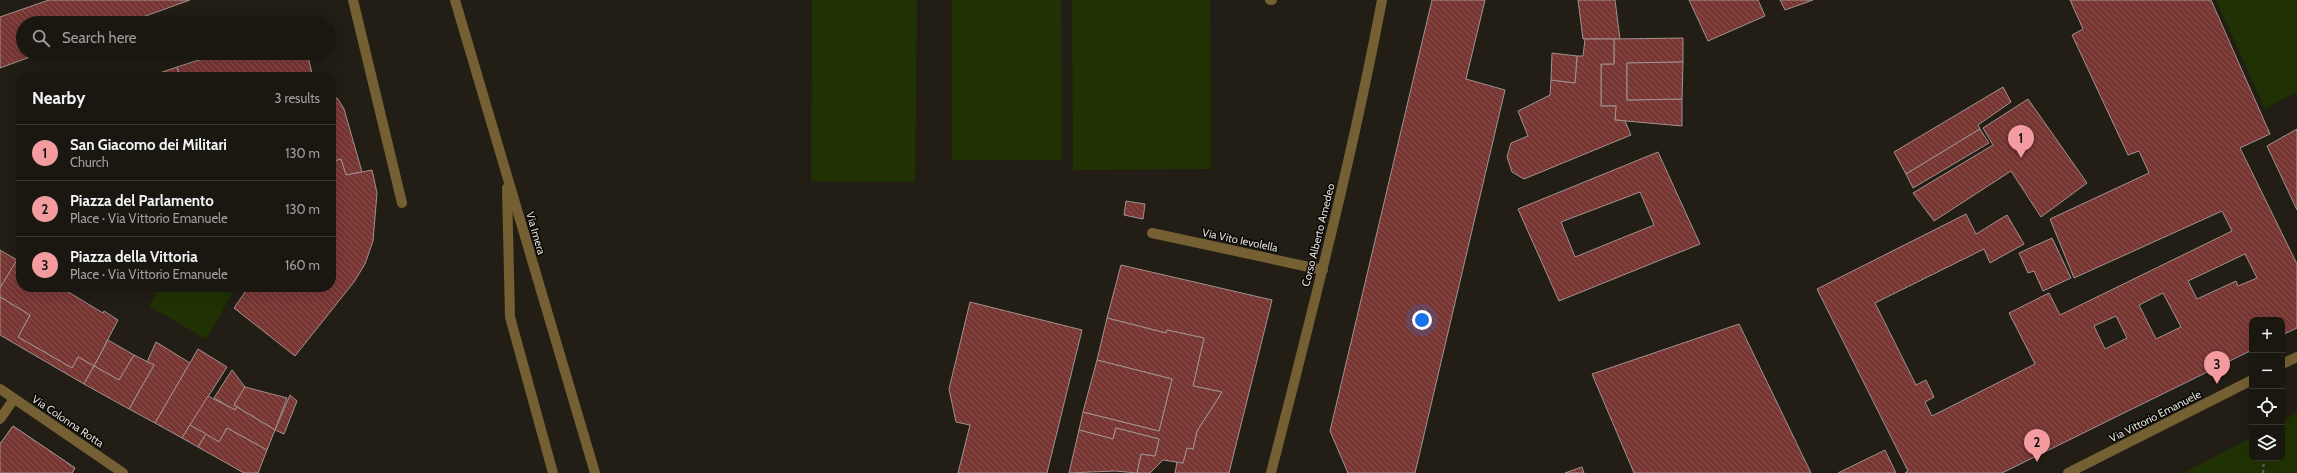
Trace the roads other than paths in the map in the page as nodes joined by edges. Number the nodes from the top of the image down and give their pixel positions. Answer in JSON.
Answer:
{"nodes":[{"id":1,"x":353,"y":0,"type":"edge"},
{"id":2,"x":455,"y":0,"type":"edge"},
{"id":3,"x":1382,"y":0,"type":"edge"},
{"id":4,"x":507,"y":174,"type":"junction"},
{"id":5,"x":402,"y":203,"type":"dead end"},
{"id":6,"x":1152,"y":233,"type":"dead end"},
{"id":7,"x":1323,"y":270,"type":"junction"},
{"id":8,"x":2297,"y":357,"type":"edge"},
{"id":9,"x":2285,"y":363,"type":"edge"},
{"id":10,"x":2249,"y":382,"type":"edge"},
{"id":11,"x":0,"y":389,"type":"edge"},
{"id":12,"x":14,"y":399,"type":"junction"},
{"id":13,"x":0,"y":419,"type":"edge"},
{"id":14,"x":123,"y":473,"type":"edge"},
{"id":15,"x":553,"y":473,"type":"edge"},
{"id":16,"x":594,"y":473,"type":"edge"},
{"id":17,"x":1271,"y":473,"type":"edge"},
{"id":18,"x":2068,"y":473,"type":"edge"}],
"edges":[{"from":1,"to":5,"type":"street"},
{"from":2,"to":4,"type":"street","name":"Via Imera"},
{"from":3,"to":7,"type":"street","name":"Corso Alberto Amedeo"},
{"from":4,"to":15,"type":"street"},
{"from":4,"to":16,"type":"street","name":"Via Imera"},
{"from":6,"to":7,"type":"street","name":"Via Vito Ievolella"},
{"from":7,"to":17,"type":"street","name":"Corso Alberto Amedeo"},
{"from":8,"to":9,"type":"street"},
{"from":10,"to":18,"type":"street","name":"Via Vittorio Emanuele"},
{"from":11,"to":12,"type":"street","name":"Via Colonna Rotta"},
{"from":12,"to":13,"type":"street"},
{"from":12,"to":14,"type":"street","name":"Via Colonna Rotta"}]}
